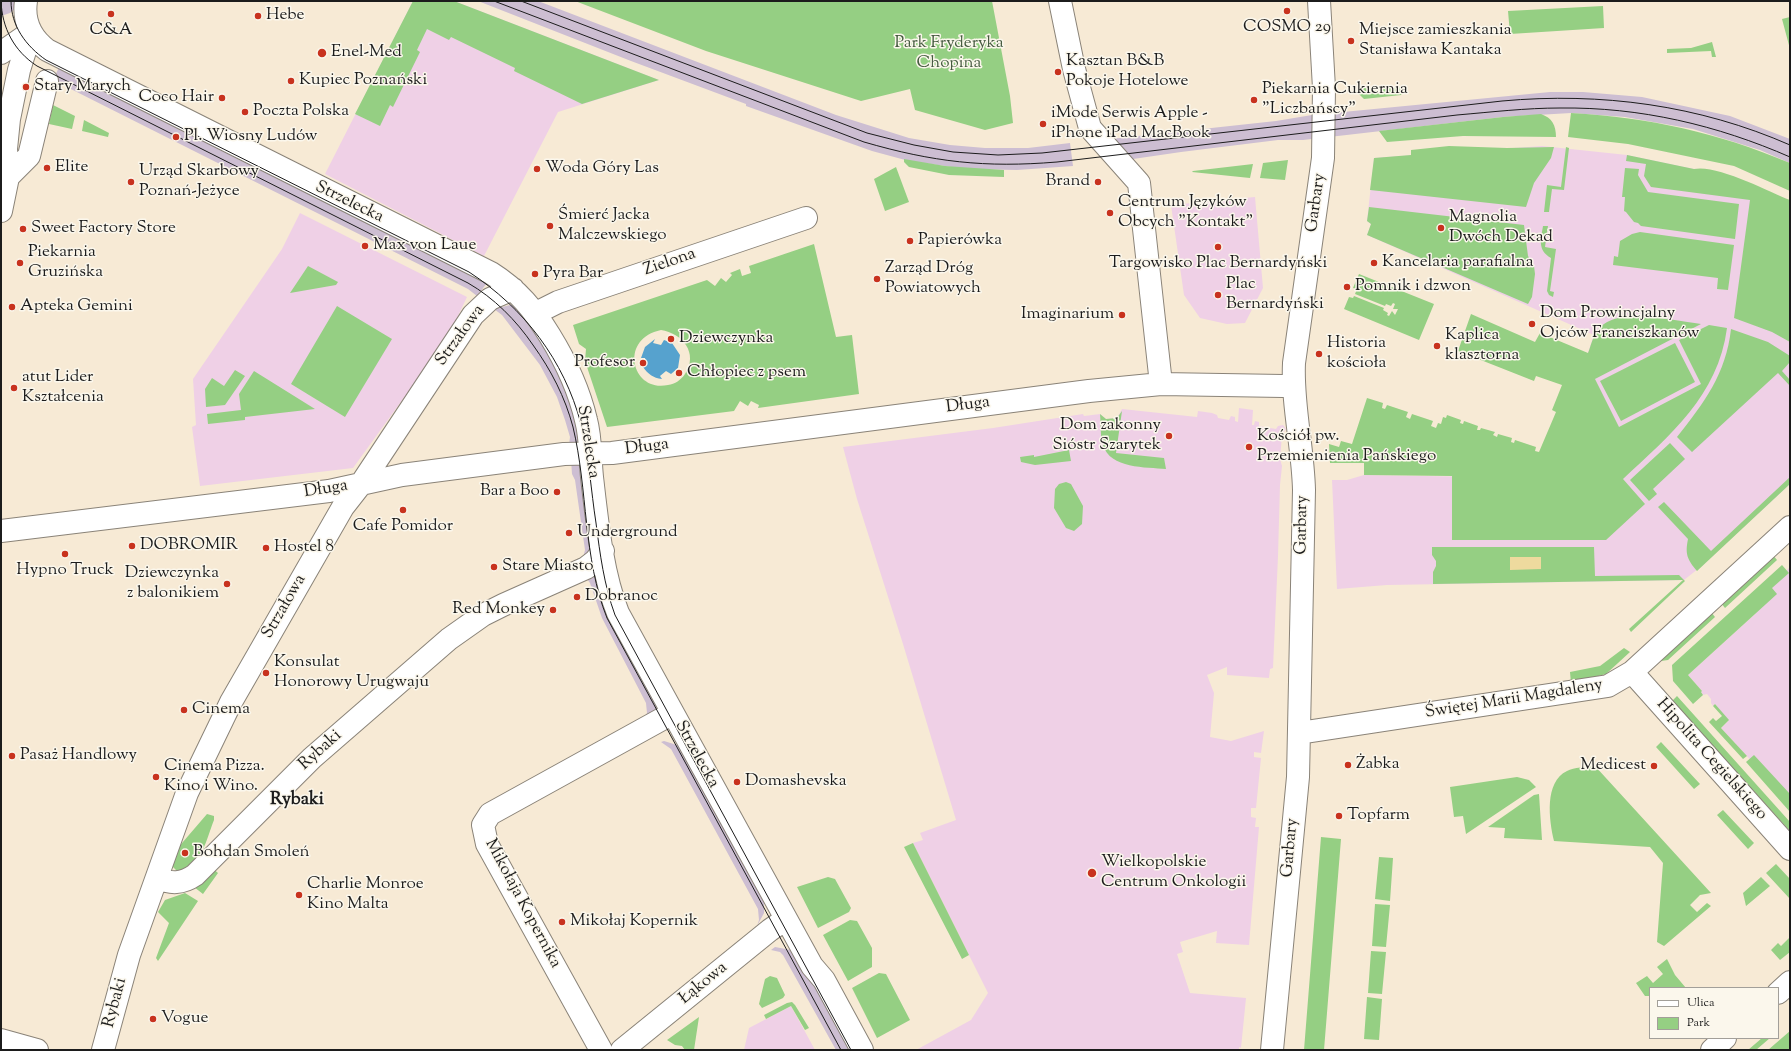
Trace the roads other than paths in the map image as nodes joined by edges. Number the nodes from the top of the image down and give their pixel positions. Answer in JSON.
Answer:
{"nodes":[{"id":1,"x":26,"y":1,"type":"edge"},
{"id":2,"x":1060,"y":1,"type":"edge"},
{"id":3,"x":1319,"y":1,"type":"edge"},
{"id":4,"x":31,"y":32,"type":"junction"},
{"id":5,"x":1,"y":54,"type":"edge"},
{"id":6,"x":47,"y":81,"type":"dead end"},
{"id":7,"x":8,"y":177,"type":"junction"},
{"id":8,"x":1,"y":211,"type":"edge"},
{"id":9,"x":806,"y":218,"type":"dead end"},
{"id":10,"x":513,"y":289,"type":"junction"},
{"id":11,"x":536,"y":313,"type":"junction"},
{"id":12,"x":1161,"y":384,"type":"junction"},
{"id":13,"x":1294,"y":385,"type":"junction"},
{"id":14,"x":590,"y":454,"type":"junction"},
{"id":15,"x":361,"y":484,"type":"junction"},
{"id":16,"x":1790,"y":527,"type":"edge"},
{"id":17,"x":1,"y":531,"type":"edge"},
{"id":18,"x":603,"y":551,"type":"junction"},
{"id":19,"x":1632,"y":672,"type":"junction"},
{"id":20,"x":673,"y":713,"type":"junction"},
{"id":21,"x":1299,"y":733,"type":"junction"},
{"id":22,"x":1790,"y":849,"type":"edge"},
{"id":23,"x":157,"y":878,"type":"junction"},
{"id":24,"x":786,"y":919,"type":"junction"},
{"id":25,"x":1790,"y":982,"type":"edge"},
{"id":26,"x":1779,"y":992,"type":"edge"},
{"id":27,"x":1725,"y":1039,"type":"edge"},
{"id":28,"x":1,"y":1040,"type":"edge"},
{"id":29,"x":37,"y":1050,"type":"edge"},
{"id":30,"x":103,"y":1050,"type":"edge"},
{"id":31,"x":601,"y":1050,"type":"edge"},
{"id":32,"x":622,"y":1050,"type":"edge"},
{"id":33,"x":862,"y":1050,"type":"edge"},
{"id":34,"x":1272,"y":1050,"type":"edge"},
{"id":35,"x":1712,"y":1050,"type":"edge"}],
"edges":[{"from":1,"to":4,"type":"street"},
{"from":2,"to":12,"type":"street"},
{"from":3,"to":13,"type":"street","name":"Garbary"},
{"from":4,"to":5,"type":"street"},
{"from":4,"to":7,"type":"street"},
{"from":4,"to":10,"type":"street","name":"Strzelecka"},
{"from":6,"to":7,"type":"street"},
{"from":7,"to":8,"type":"street"},
{"from":9,"to":11,"type":"street","name":"Zielona"},
{"from":10,"to":11,"type":"street","name":"Strzelecka"},
{"from":10,"to":15,"type":"street","name":"Strzałowa"},
{"from":11,"to":14,"type":"street","name":"Strzelecka"},
{"from":12,"to":13,"type":"street","name":"Długa"},
{"from":12,"to":14,"type":"street","name":"Długa"},
{"from":13,"to":21,"type":"street","name":"Garbary"},
{"from":14,"to":15,"type":"street","name":"Długa"},
{"from":14,"to":18,"type":"street","name":"Strzelecka"},
{"from":15,"to":17,"type":"street","name":"Długa"},
{"from":15,"to":23,"type":"street","name":"Strzałowa"},
{"from":16,"to":19,"type":"street","name":"Świętej Marii Magdaleny"},
{"from":18,"to":20,"type":"street","name":"Strzelecka"},
{"from":18,"to":23,"type":"street","name":"Rybaki"},
{"from":19,"to":21,"type":"street","name":"Świętej Marii Magdaleny"},
{"from":19,"to":22,"type":"street","name":"Hipolita Cegielskiego"},
{"from":20,"to":24,"type":"street","name":"Strzelecka"},
{"from":20,"to":31,"type":"street","name":"Mikołaja Kopernika"},
{"from":21,"to":34,"type":"street","name":"Garbary"},
{"from":23,"to":30,"type":"street","name":"Rybaki"},
{"from":24,"to":32,"type":"street","name":"Łąkowa"},
{"from":24,"to":33,"type":"street","name":"Strzelecka"},
{"from":25,"to":26,"type":"street"},
{"from":27,"to":35,"type":"street"},
{"from":28,"to":29,"type":"street"}]}
